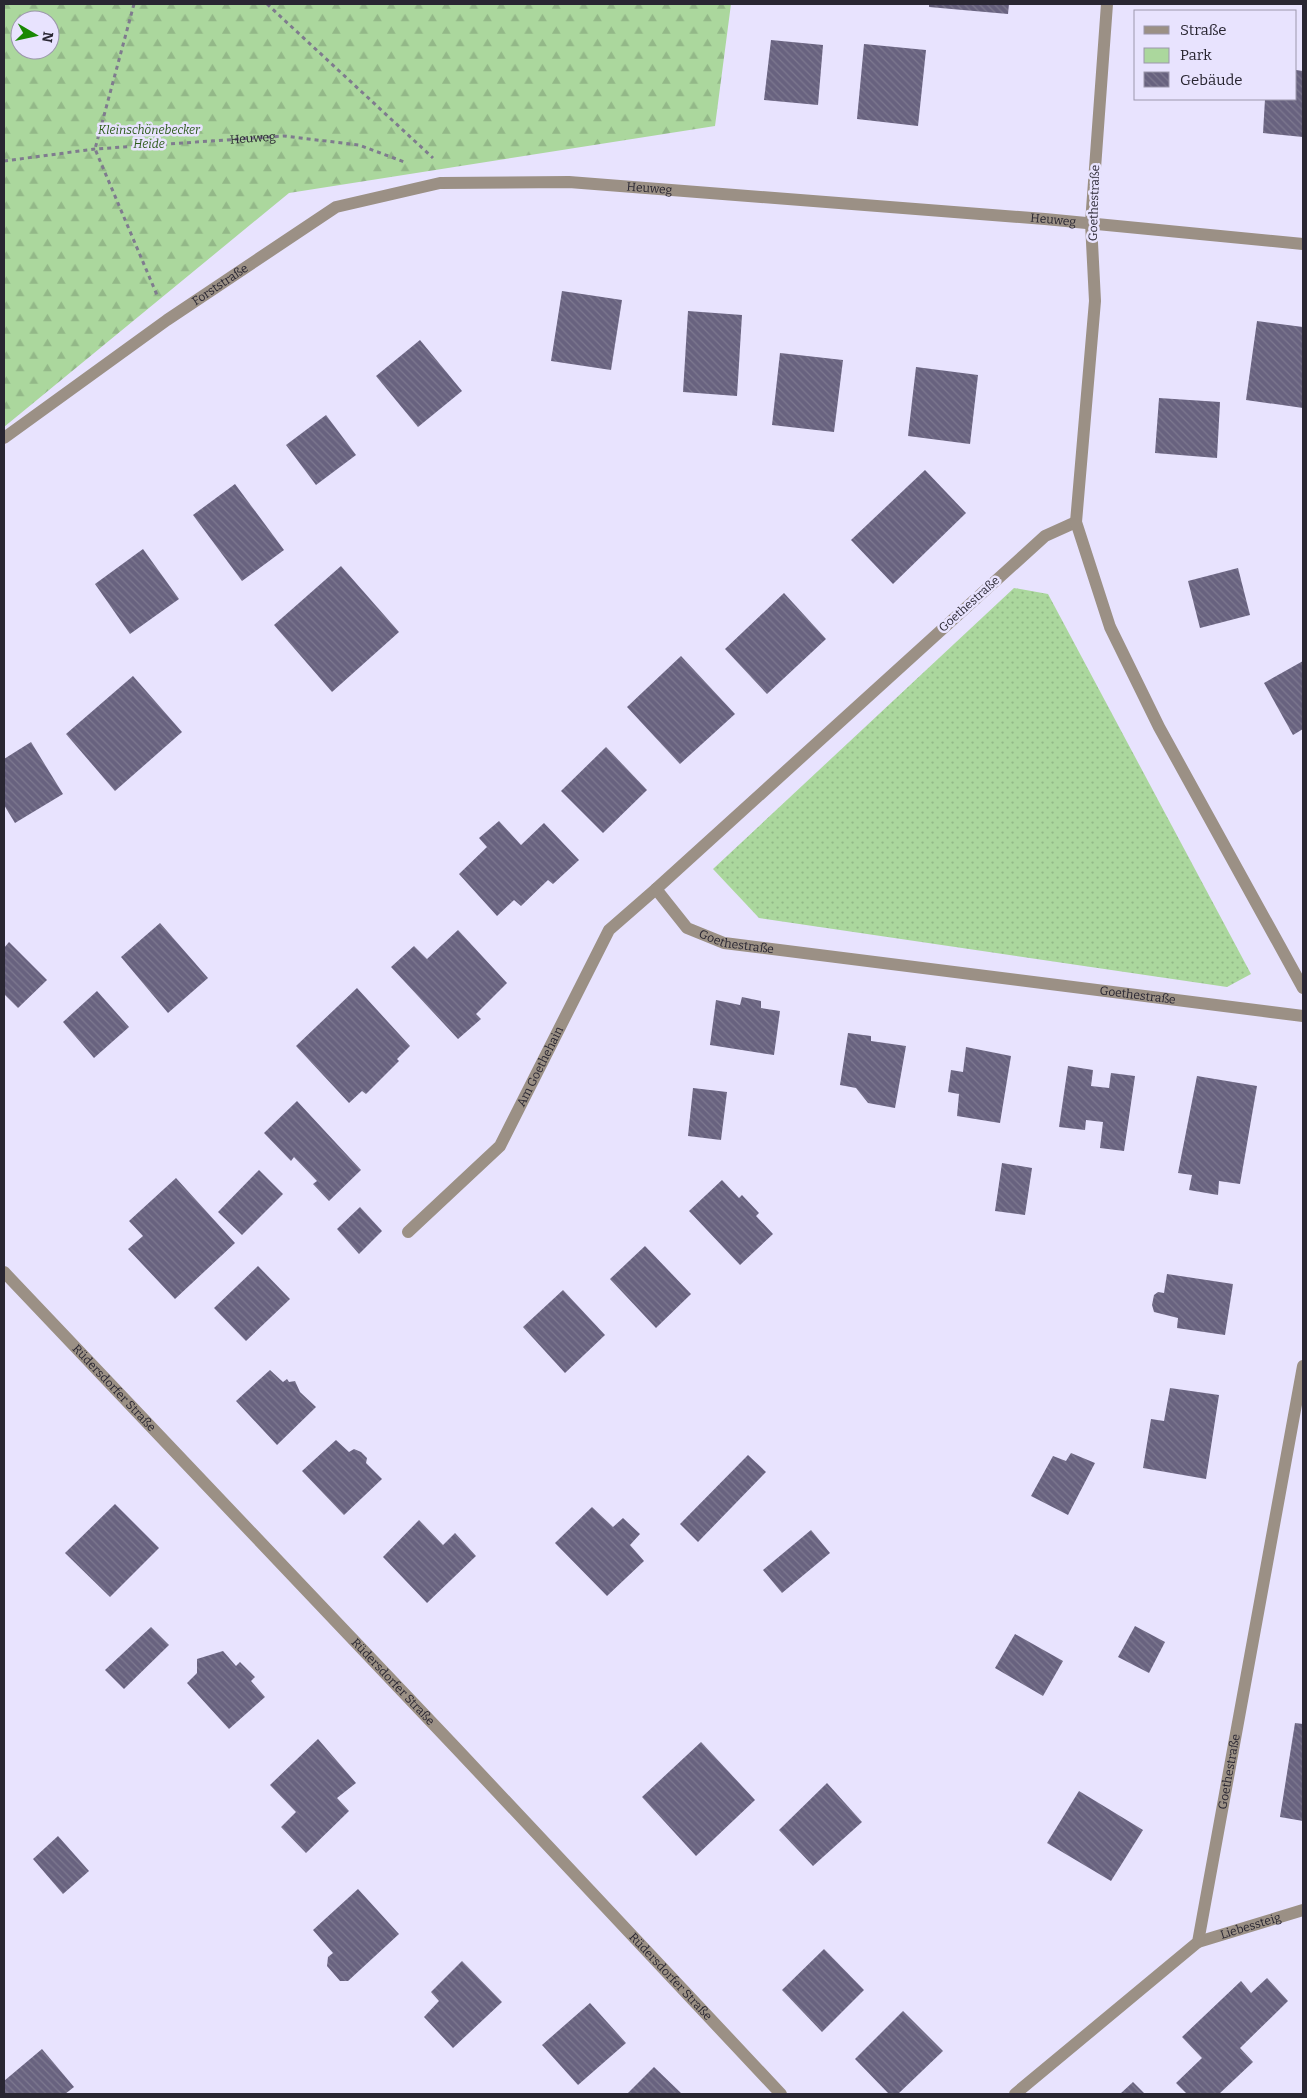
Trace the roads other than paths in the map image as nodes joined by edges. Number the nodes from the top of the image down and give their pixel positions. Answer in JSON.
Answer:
{"nodes":[{"id":1,"x":1107,"y":4,"type":"edge"},
{"id":2,"x":459,"y":182,"type":"joint"},
{"id":3,"x":1091,"y":223,"type":"junction"},
{"id":4,"x":1303,"y":244,"type":"edge"},
{"id":5,"x":4,"y":438,"type":"edge"},
{"id":6,"x":1076,"y":522,"type":"junction"},
{"id":7,"x":656,"y":889,"type":"junction"},
{"id":8,"x":1303,"y":988,"type":"edge"},
{"id":9,"x":1303,"y":1016,"type":"edge"},
{"id":10,"x":408,"y":1232,"type":"dead end"},
{"id":11,"x":4,"y":1272,"type":"edge"},
{"id":12,"x":1303,"y":1366,"type":"edge"},
{"id":13,"x":1303,"y":1910,"type":"edge"},
{"id":14,"x":1198,"y":1942,"type":"junction"},
{"id":15,"x":781,"y":2094,"type":"edge"},
{"id":16,"x":1015,"y":2094,"type":"edge"}],
"edges":[{"from":1,"to":3,"type":"street","name":"Goethestraße"},
{"from":2,"to":3,"type":"street","name":"Heuweg"},
{"from":2,"to":5,"type":"street","name":"Forststraße"},
{"from":3,"to":4,"type":"street","name":"Heuweg"},
{"from":3,"to":6,"type":"street","name":"Goethestraße"},
{"from":6,"to":7,"type":"street","name":"Goethestraße"},
{"from":6,"to":8,"type":"street","name":"Goethestraße"},
{"from":7,"to":9,"type":"street","name":"Goethestraße"},
{"from":7,"to":10,"type":"street","name":"Am Goethehain"},
{"from":11,"to":15,"type":"street","name":"Rüdersdorfer Straße"},
{"from":12,"to":14,"type":"street","name":"Goethestraße"},
{"from":13,"to":14,"type":"street","name":"Liebessteig"},
{"from":14,"to":16,"type":"street"}]}
